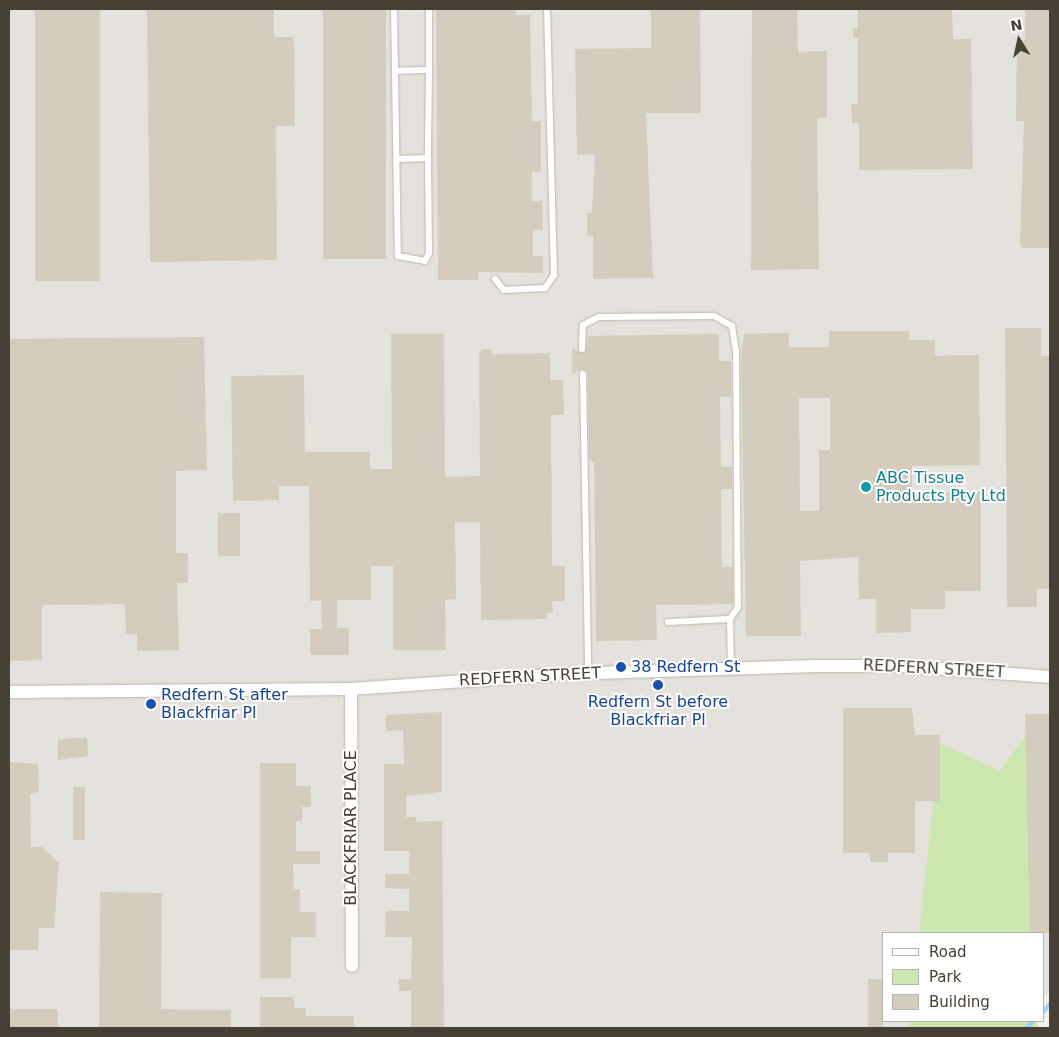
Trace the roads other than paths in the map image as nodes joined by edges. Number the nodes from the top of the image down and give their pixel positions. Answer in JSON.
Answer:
{"nodes":[{"id":1,"x":394,"y":9,"type":"edge"},
{"id":2,"x":429,"y":9,"type":"edge"},
{"id":3,"x":547,"y":9,"type":"edge"},
{"id":4,"x":430,"y":70,"type":"junction"},
{"id":5,"x":395,"y":71,"type":"junction"},
{"id":6,"x":397,"y":158,"type":"junction"},
{"id":7,"x":428,"y":158,"type":"junction"},
{"id":8,"x":495,"y":279,"type":"dead end"},
{"id":9,"x":582,"y":349,"type":"dead end"},
{"id":10,"x":583,"y":374,"type":"dead end"},
{"id":11,"x":730,"y":619,"type":"junction"},
{"id":12,"x":668,"y":622,"type":"dead end"},
{"id":13,"x":731,"y":669,"type":"junction"},
{"id":14,"x":588,"y":673,"type":"junction"},
{"id":15,"x":1050,"y":677,"type":"edge"},
{"id":16,"x":351,"y":689,"type":"junction"},
{"id":17,"x":9,"y":692,"type":"edge"},
{"id":18,"x":352,"y":966,"type":"dead end"}],
"edges":[{"from":1,"to":5,"type":"lane"},
{"from":2,"to":4,"type":"lane"},
{"from":3,"to":8,"type":"lane"},
{"from":4,"to":5,"type":"lane"},
{"from":4,"to":7,"type":"lane"},
{"from":5,"to":6,"type":"lane"},
{"from":6,"to":7,"type":"lane"},
{"from":6,"to":7,"type":"lane"},
{"from":9,"to":11,"type":"lane"},
{"from":10,"to":14,"type":"lane"},
{"from":11,"to":12,"type":"lane"},
{"from":11,"to":13,"type":"lane"},
{"from":13,"to":14,"type":"street","name":"REDFERN STREET"},
{"from":13,"to":15,"type":"street","name":"REDFERN STREET"},
{"from":14,"to":16,"type":"street","name":"REDFERN STREET"},
{"from":16,"to":17,"type":"street","name":"REDFERN STREET"},
{"from":16,"to":18,"type":"street","name":"BLACKFRIAR PLACE"}]}
